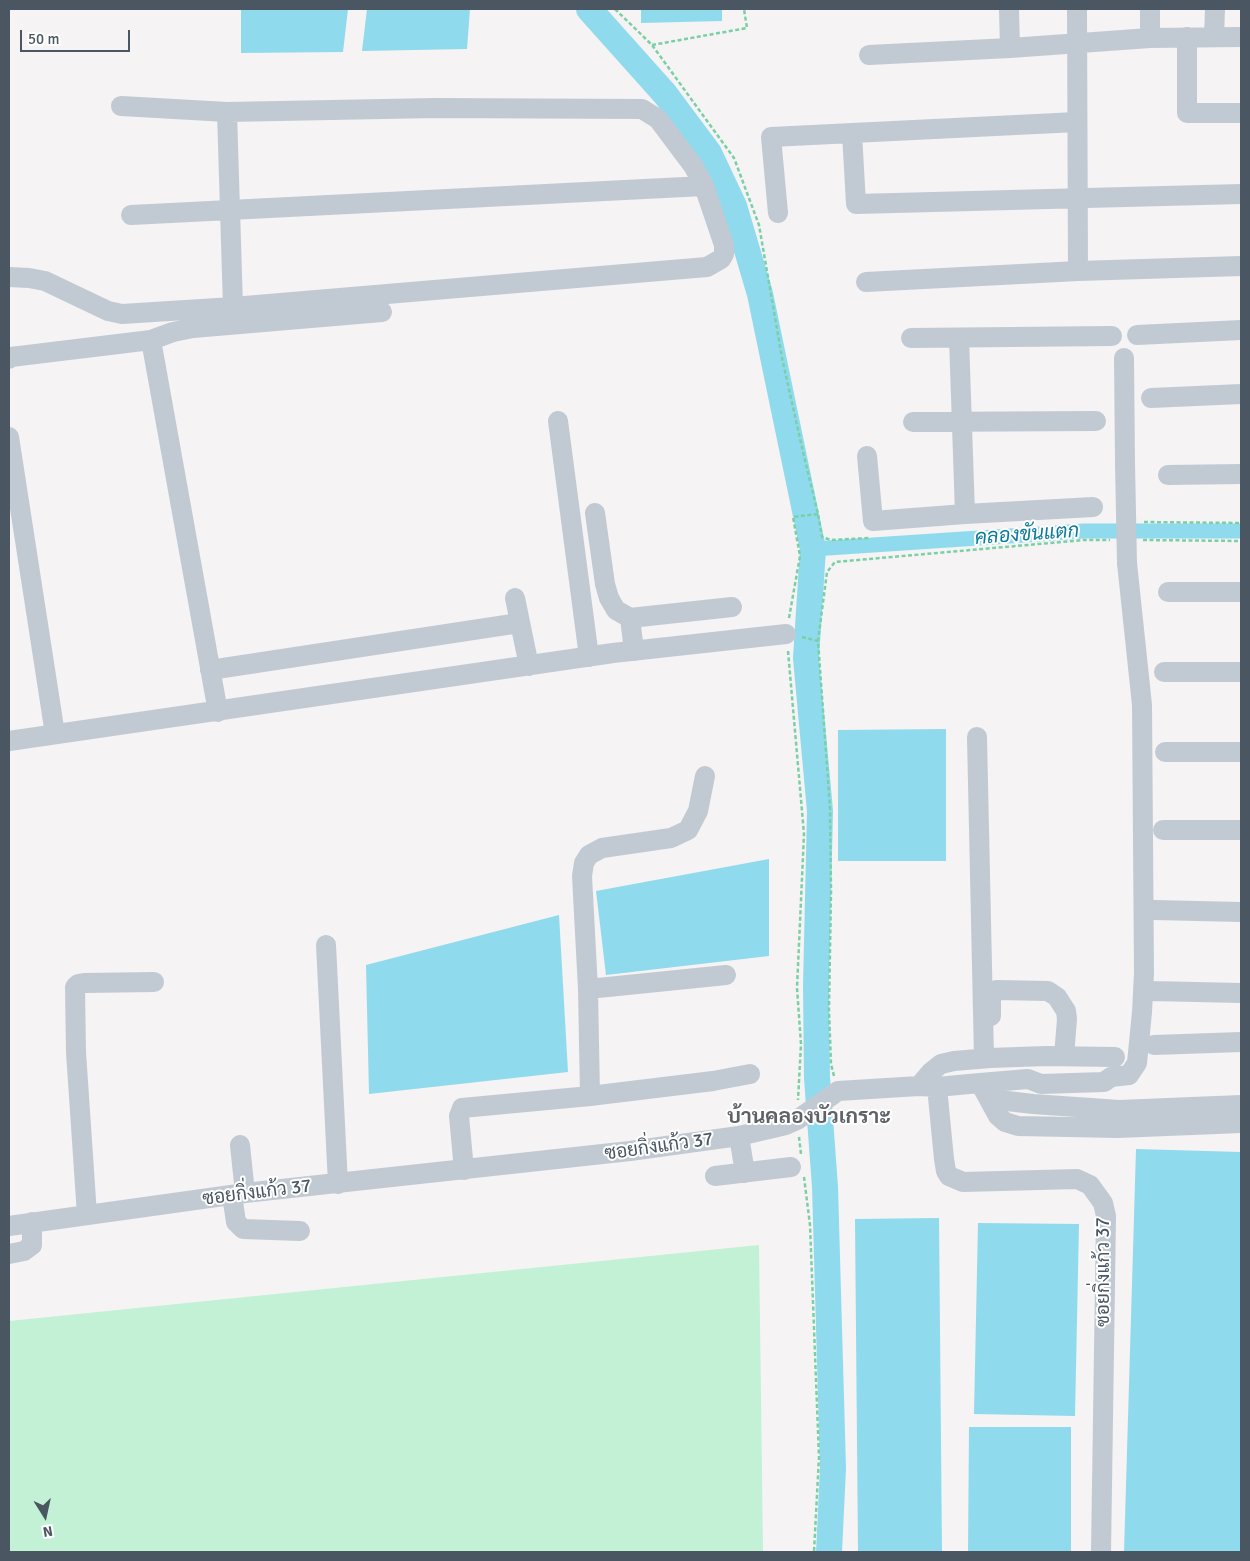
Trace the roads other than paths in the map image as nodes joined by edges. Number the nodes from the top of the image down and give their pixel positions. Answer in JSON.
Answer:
{"nodes":[{"id":1,"x":1009,"y":9,"type":"edge"},
{"id":2,"x":1077,"y":9,"type":"edge"},
{"id":3,"x":1150,"y":9,"type":"edge"},
{"id":4,"x":1215,"y":9,"type":"edge"},
{"id":5,"x":1214,"y":37,"type":"junction"},
{"id":6,"x":1241,"y":37,"type":"edge"},
{"id":7,"x":1150,"y":38,"type":"junction"},
{"id":8,"x":1187,"y":38,"type":"junction"},
{"id":9,"x":1077,"y":43,"type":"junction"},
{"id":10,"x":1010,"y":48,"type":"junction"},
{"id":11,"x":869,"y":55,"type":"dead end"},
{"id":12,"x":121,"y":106,"type":"dead end"},
{"id":13,"x":227,"y":112,"type":"junction"},
{"id":14,"x":1241,"y":112,"type":"edge"},
{"id":15,"x":1077,"y":122,"type":"junction"},
{"id":16,"x":852,"y":133,"type":"junction"},
{"id":17,"x":704,"y":186,"type":"junction"},
{"id":18,"x":1241,"y":194,"type":"edge"},
{"id":19,"x":1078,"y":199,"type":"junction"},
{"id":20,"x":229,"y":210,"type":"junction"},
{"id":21,"x":778,"y":213,"type":"dead end"},
{"id":22,"x":131,"y":214,"type":"dead end"},
{"id":23,"x":1241,"y":266,"type":"edge"},
{"id":24,"x":1078,"y":271,"type":"junction"},
{"id":25,"x":9,"y":277,"type":"edge"},
{"id":26,"x":866,"y":282,"type":"dead end"},
{"id":27,"x":233,"y":307,"type":"junction"},
{"id":28,"x":382,"y":312,"type":"dead end"},
{"id":29,"x":1241,"y":330,"type":"edge"},
{"id":30,"x":1137,"y":335,"type":"junction"},
{"id":31,"x":1112,"y":336,"type":"junction"},
{"id":32,"x":911,"y":338,"type":"dead end"},
{"id":33,"x":959,"y":338,"type":"junction"},
{"id":34,"x":151,"y":340,"type":"junction"},
{"id":35,"x":1124,"y":358,"type":"junction"},
{"id":36,"x":9,"y":359,"type":"edge"},
{"id":37,"x":1241,"y":394,"type":"edge"},
{"id":38,"x":1151,"y":398,"type":"dead end"},
{"id":39,"x":1096,"y":420,"type":"dead end"},
{"id":40,"x":558,"y":421,"type":"dead end"},
{"id":41,"x":962,"y":421,"type":"junction"},
{"id":42,"x":913,"y":422,"type":"dead end"},
{"id":43,"x":9,"y":437,"type":"edge"},
{"id":44,"x":868,"y":456,"type":"dead end"},
{"id":45,"x":1241,"y":474,"type":"edge"},
{"id":46,"x":1168,"y":475,"type":"dead end"},
{"id":47,"x":1093,"y":507,"type":"dead end"},
{"id":48,"x":595,"y":513,"type":"dead end"},
{"id":49,"x":965,"y":514,"type":"junction"},
{"id":50,"x":1168,"y":592,"type":"dead end"},
{"id":51,"x":1241,"y":592,"type":"edge"},
{"id":52,"x":515,"y":598,"type":"dead end"},
{"id":53,"x":732,"y":606,"type":"dead end"},
{"id":54,"x":630,"y":618,"type":"junction"},
{"id":55,"x":520,"y":623,"type":"junction"},
{"id":56,"x":786,"y":634,"type":"road end"},
{"id":57,"x":634,"y":651,"type":"junction"},
{"id":58,"x":589,"y":657,"type":"junction"},
{"id":59,"x":529,"y":666,"type":"junction"},
{"id":60,"x":210,"y":670,"type":"junction"},
{"id":61,"x":1164,"y":672,"type":"dead end"},
{"id":62,"x":1241,"y":672,"type":"edge"},
{"id":63,"x":218,"y":712,"type":"junction"},
{"id":64,"x":55,"y":734,"type":"junction"},
{"id":65,"x":978,"y":737,"type":"dead end"},
{"id":66,"x":9,"y":741,"type":"edge"},
{"id":67,"x":1165,"y":752,"type":"dead end"},
{"id":68,"x":1241,"y":752,"type":"edge"},
{"id":69,"x":705,"y":776,"type":"dead end"},
{"id":70,"x":1163,"y":830,"type":"dead end"},
{"id":71,"x":1241,"y":830,"type":"edge"},
{"id":72,"x":1154,"y":910,"type":"dead end"},
{"id":73,"x":1241,"y":912,"type":"edge"},
{"id":74,"x":326,"y":946,"type":"dead end"},
{"id":75,"x":726,"y":975,"type":"dead end"},
{"id":76,"x":154,"y":982,"type":"dead end"},
{"id":77,"x":588,"y":989,"type":"junction"},
{"id":78,"x":1151,"y":991,"type":"dead end"},
{"id":79,"x":1241,"y":993,"type":"edge"},
{"id":80,"x":1241,"y":1042,"type":"edge"},
{"id":81,"x":1154,"y":1044,"type":"dead end"},
{"id":82,"x":987,"y":1058,"type":"junction"},
{"id":83,"x":1046,"y":1065,"type":"junction"},
{"id":84,"x":750,"y":1074,"type":"dead end"},
{"id":85,"x":928,"y":1087,"type":"junction"},
{"id":86,"x":985,"y":1091,"type":"junction"},
{"id":87,"x":590,"y":1096,"type":"junction"},
{"id":88,"x":1241,"y":1104,"type":"edge"},
{"id":89,"x":1118,"y":1119,"type":"junction"},
{"id":90,"x":1241,"y":1123,"type":"edge"},
{"id":91,"x":739,"y":1136,"type":"junction"},
{"id":92,"x":240,"y":1145,"type":"dead end"},
{"id":93,"x":799,"y":1168,"type":"road end"},
{"id":94,"x":464,"y":1170,"type":"junction"},
{"id":95,"x":745,"y":1173,"type":"junction"},
{"id":96,"x":715,"y":1176,"type":"dead end"},
{"id":97,"x":338,"y":1184,"type":"junction"},
{"id":98,"x":239,"y":1194,"type":"junction"},
{"id":99,"x":87,"y":1214,"type":"junction"},
{"id":100,"x":32,"y":1222,"type":"junction"},
{"id":101,"x":9,"y":1226,"type":"edge"},
{"id":102,"x":300,"y":1231,"type":"dead end"},
{"id":103,"x":9,"y":1254,"type":"edge"},
{"id":104,"x":1101,"y":1552,"type":"edge"}],
"edges":[{"from":1,"to":10,"type":"street"},
{"from":2,"to":9,"type":"street"},
{"from":3,"to":7,"type":"street"},
{"from":4,"to":5,"type":"street"},
{"from":5,"to":6,"type":"street"},
{"from":5,"to":8,"type":"street"},
{"from":7,"to":8,"type":"street"},
{"from":7,"to":9,"type":"street"},
{"from":8,"to":14,"type":"street"},
{"from":9,"to":10,"type":"street"},
{"from":9,"to":15,"type":"street"},
{"from":10,"to":11,"type":"street"},
{"from":12,"to":13,"type":"street"},
{"from":13,"to":17,"type":"street"},
{"from":13,"to":20,"type":"street"},
{"from":15,"to":16,"type":"street"},
{"from":15,"to":19,"type":"street"},
{"from":16,"to":19,"type":"street"},
{"from":16,"to":21,"type":"street"},
{"from":17,"to":20,"type":"street"},
{"from":17,"to":27,"type":"street"},
{"from":18,"to":19,"type":"street"},
{"from":19,"to":24,"type":"street"},
{"from":20,"to":22,"type":"street"},
{"from":20,"to":27,"type":"street"},
{"from":23,"to":24,"type":"street"},
{"from":24,"to":26,"type":"street"},
{"from":25,"to":27,"type":"street"},
{"from":28,"to":34,"type":"street"},
{"from":29,"to":30,"type":"street"},
{"from":30,"to":31,"type":"street"},
{"from":30,"to":35,"type":"street"},
{"from":31,"to":33,"type":"street"},
{"from":31,"to":35,"type":"street"},
{"from":32,"to":33,"type":"street"},
{"from":33,"to":41,"type":"street"},
{"from":34,"to":36,"type":"street"},
{"from":34,"to":60,"type":"street"},
{"from":35,"to":83,"type":"street","bridge":true},
{"from":37,"to":38,"type":"street"},
{"from":39,"to":41,"type":"street"},
{"from":40,"to":58,"type":"street"},
{"from":41,"to":42,"type":"street"},
{"from":41,"to":49,"type":"street"},
{"from":43,"to":64,"type":"street"},
{"from":44,"to":49,"type":"street"},
{"from":45,"to":46,"type":"street"},
{"from":47,"to":49,"type":"street"},
{"from":48,"to":54,"type":"street"},
{"from":50,"to":51,"type":"street"},
{"from":52,"to":55,"type":"street"},
{"from":53,"to":54,"type":"street"},
{"from":54,"to":57,"type":"street"},
{"from":55,"to":59,"type":"street"},
{"from":55,"to":60,"type":"street"},
{"from":56,"to":57,"type":"street"},
{"from":57,"to":58,"type":"street"},
{"from":58,"to":59,"type":"street"},
{"from":59,"to":63,"type":"street"},
{"from":60,"to":63,"type":"street"},
{"from":61,"to":62,"type":"street"},
{"from":63,"to":64,"type":"street"},
{"from":64,"to":66,"type":"street"},
{"from":65,"to":82,"type":"street"},
{"from":67,"to":68,"type":"street"},
{"from":69,"to":77,"type":"street"},
{"from":70,"to":71,"type":"street"},
{"from":72,"to":73,"type":"street"},
{"from":74,"to":97,"type":"street"},
{"from":75,"to":77,"type":"street"},
{"from":76,"to":99,"type":"street"},
{"from":77,"to":87,"type":"street"},
{"from":78,"to":79,"type":"street"},
{"from":80,"to":81,"type":"street"},
{"from":82,"to":83,"type":"street"},
{"from":82,"to":83,"type":"street"},
{"from":82,"to":85,"type":"street"},
{"from":83,"to":86,"type":"street"},
{"from":84,"to":87,"type":"street"},
{"from":85,"to":86,"type":"street"},
{"from":85,"to":91,"type":"street","name":"ซอยกิ่งแก้ว 37"},
{"from":85,"to":104,"type":"street","name":"ซอยกิ่งแก้ว 37"},
{"from":86,"to":89,"type":"street"},
{"from":87,"to":94,"type":"street"},
{"from":88,"to":89,"type":"street"},
{"from":89,"to":90,"type":"street"},
{"from":91,"to":94,"type":"street","name":"ซอยกิ่งแก้ว 37"},
{"from":91,"to":95,"type":"street"},
{"from":92,"to":98,"type":"street"},
{"from":93,"to":95,"type":"street"},
{"from":94,"to":97,"type":"street","name":"ซอยกิ่งแก้ว 37"},
{"from":95,"to":96,"type":"street"},
{"from":97,"to":98,"type":"street","name":"ซอยกิ่งแก้ว 37"},
{"from":98,"to":99,"type":"street","name":"ซอยกิ่งแก้ว 37"},
{"from":98,"to":102,"type":"street"},
{"from":99,"to":100,"type":"street","name":"ซอยกิ่งแก้ว 37"},
{"from":100,"to":101,"type":"street","name":"ซอยกิ่งแก้ว 37"},
{"from":100,"to":103,"type":"street"}]}
